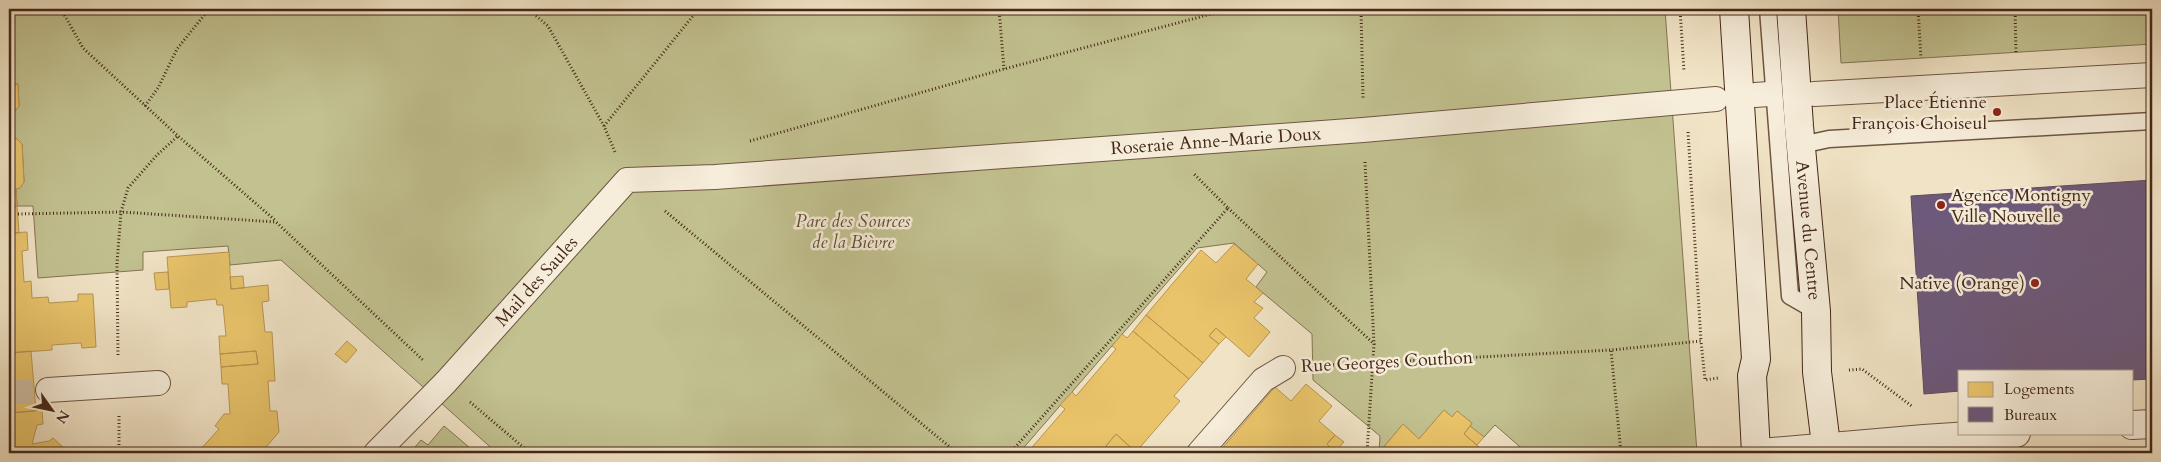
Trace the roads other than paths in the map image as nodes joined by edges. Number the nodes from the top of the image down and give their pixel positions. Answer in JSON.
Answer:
{"nodes":[{"id":1,"x":1734,"y":9,"type":"edge"},
{"id":2,"x":1768,"y":9,"type":"edge"},
{"id":3,"x":1791,"y":9,"type":"edge"},
{"id":4,"x":2152,"y":75,"type":"edge"},
{"id":5,"x":1814,"y":94,"type":"dead end"},
{"id":6,"x":1716,"y":100,"type":"dead end"},
{"id":7,"x":2152,"y":121,"type":"edge"},
{"id":8,"x":1801,"y":145,"type":"junction"},
{"id":9,"x":627,"y":180,"type":"joint"},
{"id":10,"x":1816,"y":311,"type":"junction"},
{"id":11,"x":1283,"y":368,"type":"road end"},
{"id":12,"x":158,"y":383,"type":"dead end"},
{"id":13,"x":48,"y":390,"type":"tunnel mouth"},
{"id":14,"x":2152,"y":424,"type":"edge"},
{"id":15,"x":2134,"y":425,"type":"edge"},
{"id":16,"x":2001,"y":434,"type":"edge"},
{"id":17,"x":1826,"y":451,"type":"edge"},
{"id":18,"x":376,"y":453,"type":"edge"},
{"id":19,"x":1199,"y":453,"type":"edge"},
{"id":20,"x":1756,"y":453,"type":"edge"},
{"id":21,"x":1760,"y":453,"type":"edge"}],
"edges":[{"from":1,"to":20,"type":"main road"},
{"from":2,"to":10,"type":"lane"},
{"from":3,"to":8,"type":"main road","name":"Avenue du Centre"},
{"from":4,"to":5,"type":"street"},
{"from":6,"to":9,"type":"street","name":"Roseraie Anne-Marie Doux"},
{"from":7,"to":8,"type":"lane"},
{"from":8,"to":10,"type":"main road","name":"Avenue du Centre"},
{"from":9,"to":18,"type":"street","name":"Mail des Saules"},
{"from":10,"to":17,"type":"main road","name":"Avenue du Centre"},
{"from":11,"to":19,"type":"street","name":"Rue Georges Couthon"},
{"from":12,"to":13,"type":"street"},
{"from":14,"to":15,"type":"main road"},
{"from":16,"to":17,"type":"main road"},
{"from":17,"to":21,"type":"main road"}]}
